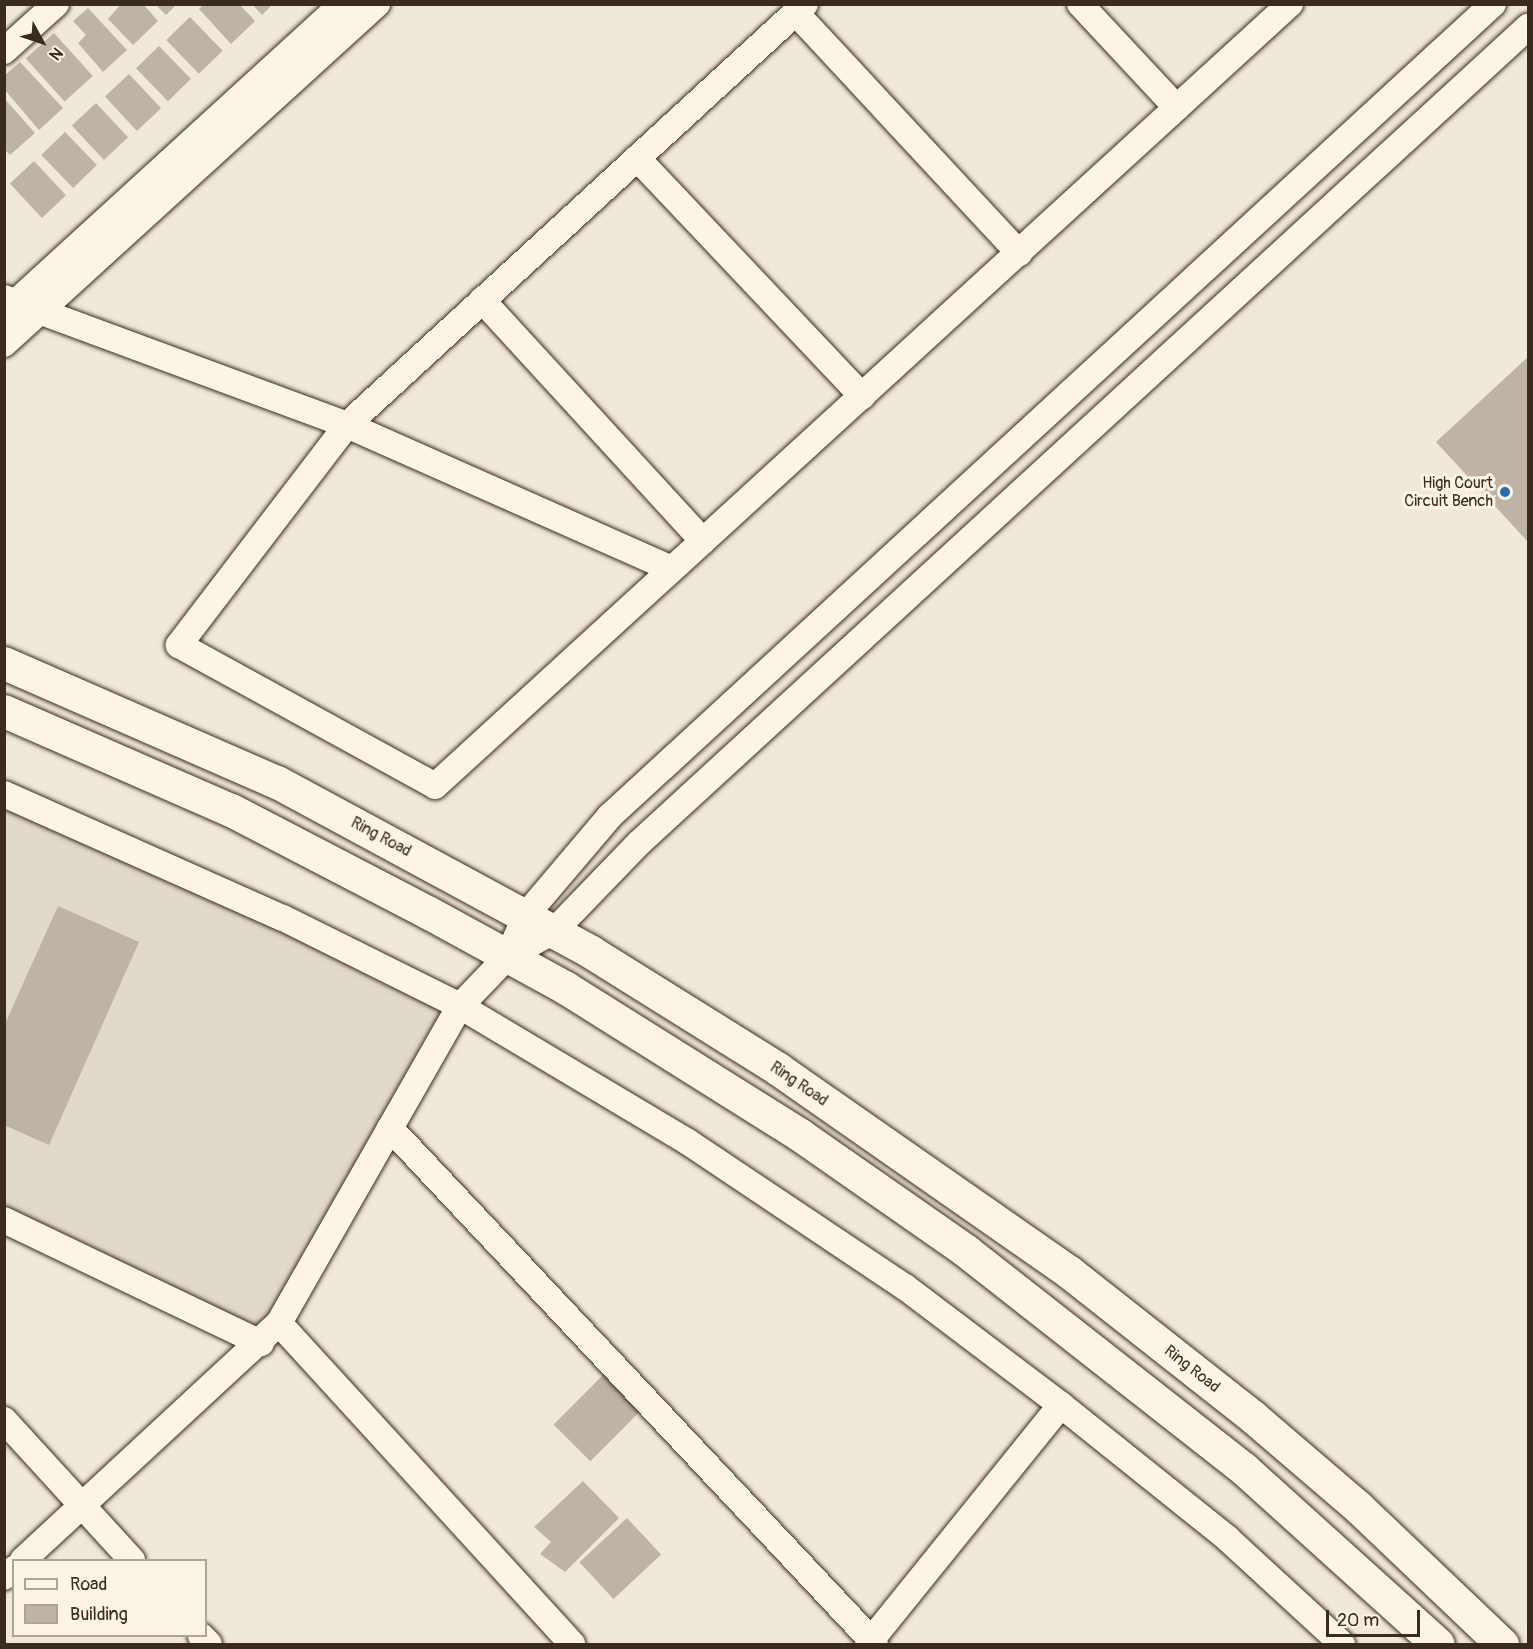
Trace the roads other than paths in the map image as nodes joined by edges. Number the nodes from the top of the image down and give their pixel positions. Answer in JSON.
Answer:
{"nodes":[{"id":1,"x":56,"y":4,"type":"edge"},
{"id":2,"x":342,"y":4,"type":"edge"},
{"id":3,"x":377,"y":4,"type":"edge"},
{"id":4,"x":1080,"y":4,"type":"edge"},
{"id":5,"x":1290,"y":4,"type":"edge"},
{"id":6,"x":1493,"y":4,"type":"edge"},
{"id":7,"x":800,"y":9,"type":"edge"},
{"id":8,"x":1528,"y":27,"type":"edge"},
{"id":9,"x":4,"y":51,"type":"edge"},
{"id":10,"x":1177,"y":108,"type":"junction"},
{"id":11,"x":637,"y":158,"type":"junction"},
{"id":12,"x":1019,"y":252,"type":"junction"},
{"id":13,"x":482,"y":300,"type":"junction"},
{"id":14,"x":8,"y":304,"type":"edge"},
{"id":15,"x":40,"y":311,"type":"junction"},
{"id":16,"x":4,"y":344,"type":"edge"},
{"id":17,"x":862,"y":396,"type":"junction"},
{"id":18,"x":347,"y":425,"type":"junction"},
{"id":19,"x":703,"y":541,"type":"junction"},
{"id":20,"x":672,"y":569,"type":"junction"},
{"id":21,"x":4,"y":663,"type":"edge"},
{"id":22,"x":4,"y":711,"type":"edge"},
{"id":23,"x":4,"y":794,"type":"edge"},
{"id":24,"x":526,"y":915,"type":"junction"},
{"id":25,"x":554,"y":931,"type":"junction"},
{"id":26,"x":508,"y":956,"type":"junction"},
{"id":27,"x":460,"y":1006,"type":"junction"},
{"id":28,"x":390,"y":1128,"type":"junction"},
{"id":29,"x":4,"y":1220,"type":"edge"},
{"id":30,"x":279,"y":1323,"type":"junction"},
{"id":31,"x":261,"y":1343,"type":"junction"},
{"id":32,"x":1061,"y":1405,"type":"junction"},
{"id":33,"x":4,"y":1420,"type":"edge"},
{"id":34,"x":83,"y":1506,"type":"junction"},
{"id":35,"x":24,"y":1559,"type":"edge"},
{"id":36,"x":131,"y":1559,"type":"edge"},
{"id":37,"x":871,"y":1643,"type":"edge"},
{"id":38,"x":572,"y":1644,"type":"edge"},
{"id":39,"x":1342,"y":1644,"type":"edge"},
{"id":40,"x":1438,"y":1644,"type":"edge"},
{"id":41,"x":1502,"y":1644,"type":"edge"}],
"edges":[{"from":1,"to":9,"type":"street"},
{"from":2,"to":14,"type":"street"},
{"from":3,"to":15,"type":"street"},
{"from":4,"to":10,"type":"street"},
{"from":5,"to":10,"type":"street"},
{"from":6,"to":24,"type":"street"},
{"from":7,"to":11,"type":"street"},
{"from":7,"to":12,"type":"street"},
{"from":8,"to":25,"type":"street"},
{"from":10,"to":12,"type":"street"},
{"from":11,"to":13,"type":"street"},
{"from":11,"to":17,"type":"street"},
{"from":12,"to":17,"type":"street"},
{"from":13,"to":18,"type":"street"},
{"from":13,"to":19,"type":"street"},
{"from":14,"to":15,"type":"street"},
{"from":15,"to":16,"type":"street"},
{"from":15,"to":18,"type":"street"},
{"from":17,"to":19,"type":"street"},
{"from":18,"to":20,"type":"street"},
{"from":18,"to":20,"type":"street"},
{"from":19,"to":20,"type":"street"},
{"from":21,"to":24,"type":"highway","name":"Ring Road"},
{"from":22,"to":26,"type":"highway"},
{"from":23,"to":27,"type":"street"},
{"from":24,"to":25,"type":"highway","name":"Ring Road"},
{"from":24,"to":26,"type":"street"},
{"from":25,"to":26,"type":"street"},
{"from":25,"to":41,"type":"highway","name":"Ring Road"},
{"from":26,"to":27,"type":"street"},
{"from":26,"to":40,"type":"highway"},
{"from":27,"to":28,"type":"street"},
{"from":27,"to":32,"type":"street"},
{"from":28,"to":30,"type":"street"},
{"from":28,"to":37,"type":"street"},
{"from":29,"to":31,"type":"street"},
{"from":30,"to":31,"type":"street"},
{"from":30,"to":38,"type":"street"},
{"from":31,"to":34,"type":"street"},
{"from":32,"to":37,"type":"street"},
{"from":32,"to":39,"type":"street"},
{"from":33,"to":34,"type":"street"},
{"from":34,"to":35,"type":"street"},
{"from":34,"to":36,"type":"street"}]}
